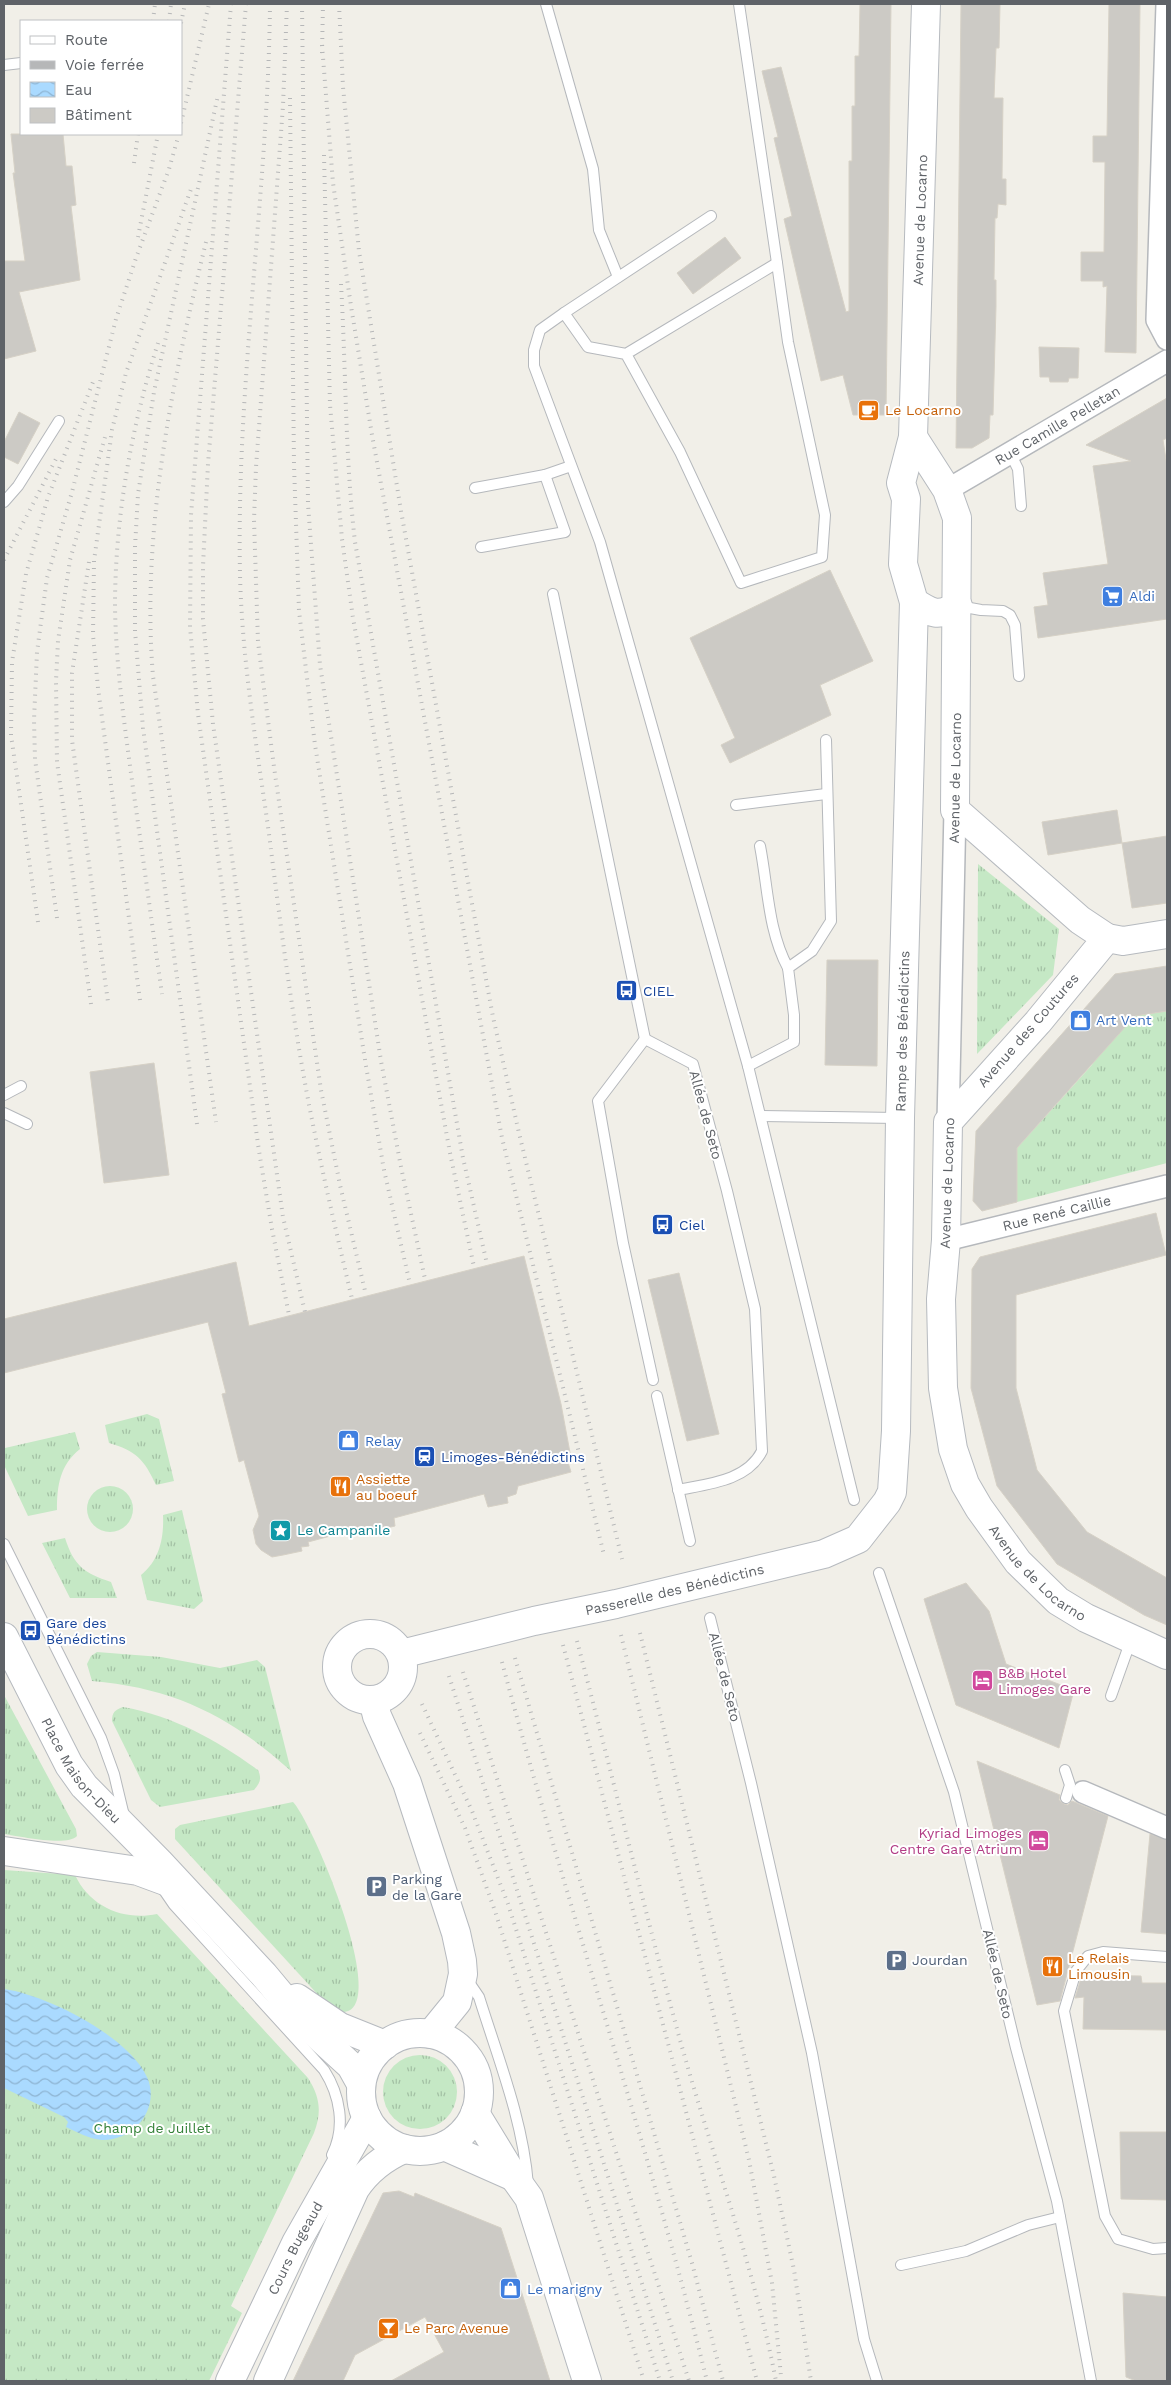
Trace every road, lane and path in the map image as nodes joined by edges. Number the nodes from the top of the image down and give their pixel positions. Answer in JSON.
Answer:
{"nodes":[{"id":1,"x":546,"y":4,"type":"edge"},
{"id":2,"x":739,"y":4,"type":"edge"},
{"id":3,"x":926,"y":4,"type":"edge"},
{"id":4,"x":1167,"y":4,"type":"edge"},
{"id":5,"x":20,"y":63,"type":"edge"},
{"id":6,"x":4,"y":66,"type":"edge"},
{"id":7,"x":712,"y":216,"type":"dead end"},
{"id":8,"x":777,"y":263,"type":"junction"},
{"id":9,"x":618,"y":277,"type":"junction"},
{"id":10,"x":564,"y":313,"type":"junction"},
{"id":11,"x":1167,"y":339,"type":"edge"},
{"id":12,"x":626,"y":354,"type":"junction"},
{"id":13,"x":1167,"y":361,"type":"edge"},
{"id":14,"x":59,"y":421,"type":"dead end"},
{"id":15,"x":913,"y":437,"type":"junction"},
{"id":16,"x":1010,"y":452,"type":"junction"},
{"id":17,"x":571,"y":466,"type":"junction"},
{"id":18,"x":545,"y":475,"type":"junction"},
{"id":19,"x":475,"y":488,"type":"dead end"},
{"id":20,"x":947,"y":490,"type":"junction"},
{"id":21,"x":906,"y":499,"type":"junction"},
{"id":22,"x":4,"y":502,"type":"edge"},
{"id":23,"x":1021,"y":506,"type":"dead end"},
{"id":24,"x":481,"y":547,"type":"dead end"},
{"id":25,"x":552,"y":594,"type":"dead end"},
{"id":26,"x":914,"y":602,"type":"junction"},
{"id":27,"x":958,"y":606,"type":"junction"},
{"id":28,"x":1019,"y":676,"type":"dead end"},
{"id":29,"x":826,"y":740,"type":"dead end"},
{"id":30,"x":826,"y":794,"type":"junction"},
{"id":31,"x":736,"y":804,"type":"dead end"},
{"id":32,"x":956,"y":810,"type":"junction"},
{"id":33,"x":760,"y":846,"type":"dead end"},
{"id":34,"x":1167,"y":934,"type":"edge"},
{"id":35,"x":1106,"y":938,"type":"junction"},
{"id":36,"x":788,"y":968,"type":"junction"},
{"id":37,"x":645,"y":1039,"type":"junction"},
{"id":38,"x":748,"y":1066,"type":"junction"},
{"id":39,"x":21,"y":1086,"type":"dead end"},
{"id":40,"x":4,"y":1095,"type":"edge"},
{"id":41,"x":4,"y":1113,"type":"edge"},
{"id":42,"x":762,"y":1116,"type":"junction"},
{"id":43,"x":900,"y":1118,"type":"junction"},
{"id":44,"x":948,"y":1122,"type":"junction"},
{"id":45,"x":27,"y":1124,"type":"dead end"},
{"id":46,"x":1167,"y":1186,"type":"edge"},
{"id":47,"x":946,"y":1240,"type":"junction"},
{"id":48,"x":653,"y":1380,"type":"dead end"},
{"id":49,"x":657,"y":1396,"type":"dead end"},
{"id":50,"x":895,"y":1460,"type":"joint"},
{"id":51,"x":678,"y":1490,"type":"junction"},
{"id":52,"x":854,"y":1500,"type":"dead end"},
{"id":53,"x":690,"y":1541,"type":"dead end"},
{"id":54,"x":4,"y":1544,"type":"edge"},
{"id":55,"x":879,"y":1573,"type":"dead end"},
{"id":56,"x":710,"y":1618,"type":"dead end"},
{"id":57,"x":4,"y":1637,"type":"edge"},
{"id":58,"x":1132,"y":1640,"type":"junction"},
{"id":59,"x":402,"y":1654,"type":"junction"},
{"id":60,"x":1167,"y":1655,"type":"edge"},
{"id":61,"x":1111,"y":1696,"type":"dead end"},
{"id":62,"x":373,"y":1700,"type":"junction"},
{"id":63,"x":1065,"y":1770,"type":"dead end"},
{"id":64,"x":1074,"y":1795,"type":"joint"},
{"id":65,"x":1167,"y":1828,"type":"edge"},
{"id":66,"x":127,"y":1829,"type":"junction"},
{"id":67,"x":4,"y":1851,"type":"edge"},
{"id":68,"x":155,"y":1876,"type":"junction"},
{"id":69,"x":182,"y":1888,"type":"junction"},
{"id":70,"x":1167,"y":1957,"type":"edge"},
{"id":71,"x":463,"y":1974,"type":"junction"},
{"id":72,"x":264,"y":1975,"type":"junction"},
{"id":73,"x":457,"y":2002,"type":"junction"},
{"id":74,"x":431,"y":2034,"type":"junction"},
{"id":75,"x":385,"y":2045,"type":"junction"},
{"id":76,"x":466,"y":2054,"type":"junction"},
{"id":77,"x":361,"y":2084,"type":"junction"},
{"id":78,"x":475,"y":2113,"type":"junction"},
{"id":79,"x":367,"y":2118,"type":"junction"},
{"id":80,"x":444,"y":2146,"type":"junction"},
{"id":81,"x":404,"y":2149,"type":"junction"},
{"id":82,"x":522,"y":2188,"type":"junction"},
{"id":83,"x":1060,"y":2217,"type":"junction"},
{"id":84,"x":296,"y":2243,"type":"junction"},
{"id":85,"x":1167,"y":2248,"type":"edge"},
{"id":86,"x":901,"y":2265,"type":"dead end"},
{"id":87,"x":230,"y":2381,"type":"edge"},
{"id":88,"x":268,"y":2381,"type":"edge"},
{"id":89,"x":587,"y":2381,"type":"edge"},
{"id":90,"x":877,"y":2381,"type":"edge"},
{"id":91,"x":1091,"y":2381,"type":"edge"}],
"edges":[{"from":1,"to":9,"type":"lane"},
{"from":2,"to":8,"type":"lane"},
{"from":3,"to":15,"type":"street","name":"Avenue de Locarno"},
{"from":4,"to":11,"type":"street"},
{"from":5,"to":6,"type":"lane"},
{"from":7,"to":9,"type":"lane"},
{"from":8,"to":12,"type":"lane"},
{"from":8,"to":12,"type":"lane"},
{"from":9,"to":10,"type":"lane"},
{"from":10,"to":12,"type":"lane"},
{"from":10,"to":17,"type":"lane"},
{"from":13,"to":16,"type":"street","name":"Rue Camille Pelletan"},
{"from":14,"to":22,"type":"lane"},
{"from":15,"to":20,"type":"street","name":"Avenue de Locarno"},
{"from":15,"to":21,"type":"street","name":"Avenue de Locarno"},
{"from":16,"to":20,"type":"street","name":"Rue Camille Pelletan"},
{"from":16,"to":23,"type":"lane"},
{"from":17,"to":18,"type":"lane"},
{"from":17,"to":38,"type":"lane"},
{"from":18,"to":19,"type":"lane"},
{"from":18,"to":24,"type":"lane"},
{"from":20,"to":21,"type":"street"},
{"from":20,"to":27,"type":"street","name":"Avenue de Locarno"},
{"from":21,"to":26,"type":"street","name":"Rampe des Bénédictins"},
{"from":25,"to":37,"type":"lane"},
{"from":26,"to":27,"type":"street"},
{"from":26,"to":43,"type":"street","name":"Rampe des Bénédictins"},
{"from":27,"to":28,"type":"lane"},
{"from":27,"to":32,"type":"street","name":"Avenue de Locarno"},
{"from":29,"to":30,"type":"lane"},
{"from":30,"to":31,"type":"lane"},
{"from":30,"to":36,"type":"lane"},
{"from":32,"to":35,"type":"street"},
{"from":32,"to":44,"type":"street","name":"Avenue de Locarno"},
{"from":33,"to":36,"type":"lane"},
{"from":34,"to":35,"type":"street"},
{"from":35,"to":44,"type":"street","name":"Avenue des Coutures"},
{"from":36,"to":38,"type":"lane"},
{"from":37,"to":48,"type":"lane"},
{"from":37,"to":51,"type":"lane","name":"Allée de Seto"},
{"from":38,"to":42,"type":"lane"},
{"from":39,"to":40,"type":"lane"},
{"from":41,"to":45,"type":"lane"},
{"from":42,"to":43,"type":"lane"},
{"from":42,"to":52,"type":"lane"},
{"from":43,"to":50,"type":"street","name":"Rampe des Bénédictins"},
{"from":44,"to":47,"type":"street","name":"Avenue de Locarno"},
{"from":46,"to":47,"type":"street","name":"Rue René Caillie"},
{"from":47,"to":58,"type":"street","name":"Avenue de Locarno"},
{"from":49,"to":51,"type":"lane"},
{"from":50,"to":59,"type":"street","name":"Passerelle des Bénédictins"},
{"from":51,"to":53,"type":"lane"},
{"from":54,"to":66,"type":"lane"},
{"from":55,"to":83,"type":"lane","name":"Allée de Seto"},
{"from":56,"to":90,"type":"lane","name":"Allée de Seto"},
{"from":57,"to":66,"type":"street","name":"Place Maison-Dieu"},
{"from":58,"to":60,"type":"street","name":"Avenue de Locarno"},
{"from":58,"to":61,"type":"lane"},
{"from":59,"to":62,"type":"street"},
{"from":59,"to":62,"type":"street"},
{"from":62,"to":71,"type":"street"},
{"from":63,"to":64,"type":"lane"},
{"from":64,"to":65,"type":"street"},
{"from":66,"to":68,"type":"lane"},
{"from":66,"to":69,"type":"street","name":"Place Maison-Dieu"},
{"from":67,"to":68,"type":"street","name":"Place Maison-Dieu"},
{"from":68,"to":69,"type":"street","name":"Place Maison-Dieu"},
{"from":68,"to":84,"type":"lane"},
{"from":69,"to":72,"type":"street","name":"Place Maison-Dieu"},
{"from":70,"to":85,"type":"lane"},
{"from":71,"to":73,"type":"street"},
{"from":71,"to":82,"type":"lane"},
{"from":72,"to":75,"type":"street","name":"Place Maison-Dieu"},
{"from":72,"to":77,"type":"street","name":"Place Maison-Dieu"},
{"from":73,"to":74,"type":"street"},
{"from":73,"to":76,"type":"street"},
{"from":74,"to":75,"type":"street"},
{"from":74,"to":76,"type":"street"},
{"from":75,"to":77,"type":"street"},
{"from":76,"to":78,"type":"street"},
{"from":77,"to":79,"type":"street"},
{"from":78,"to":80,"type":"street"},
{"from":78,"to":82,"type":"street"},
{"from":79,"to":81,"type":"street"},
{"from":79,"to":84,"type":"street","name":"Cours Bugeaud"},
{"from":80,"to":81,"type":"street"},
{"from":80,"to":82,"type":"street"},
{"from":81,"to":88,"type":"street","name":"Cours Bugeaud"},
{"from":82,"to":89,"type":"street"},
{"from":83,"to":86,"type":"lane"},
{"from":83,"to":91,"type":"lane","name":"Allée de Seto"},
{"from":84,"to":87,"type":"street","name":"Cours Bugeaud"}]}
